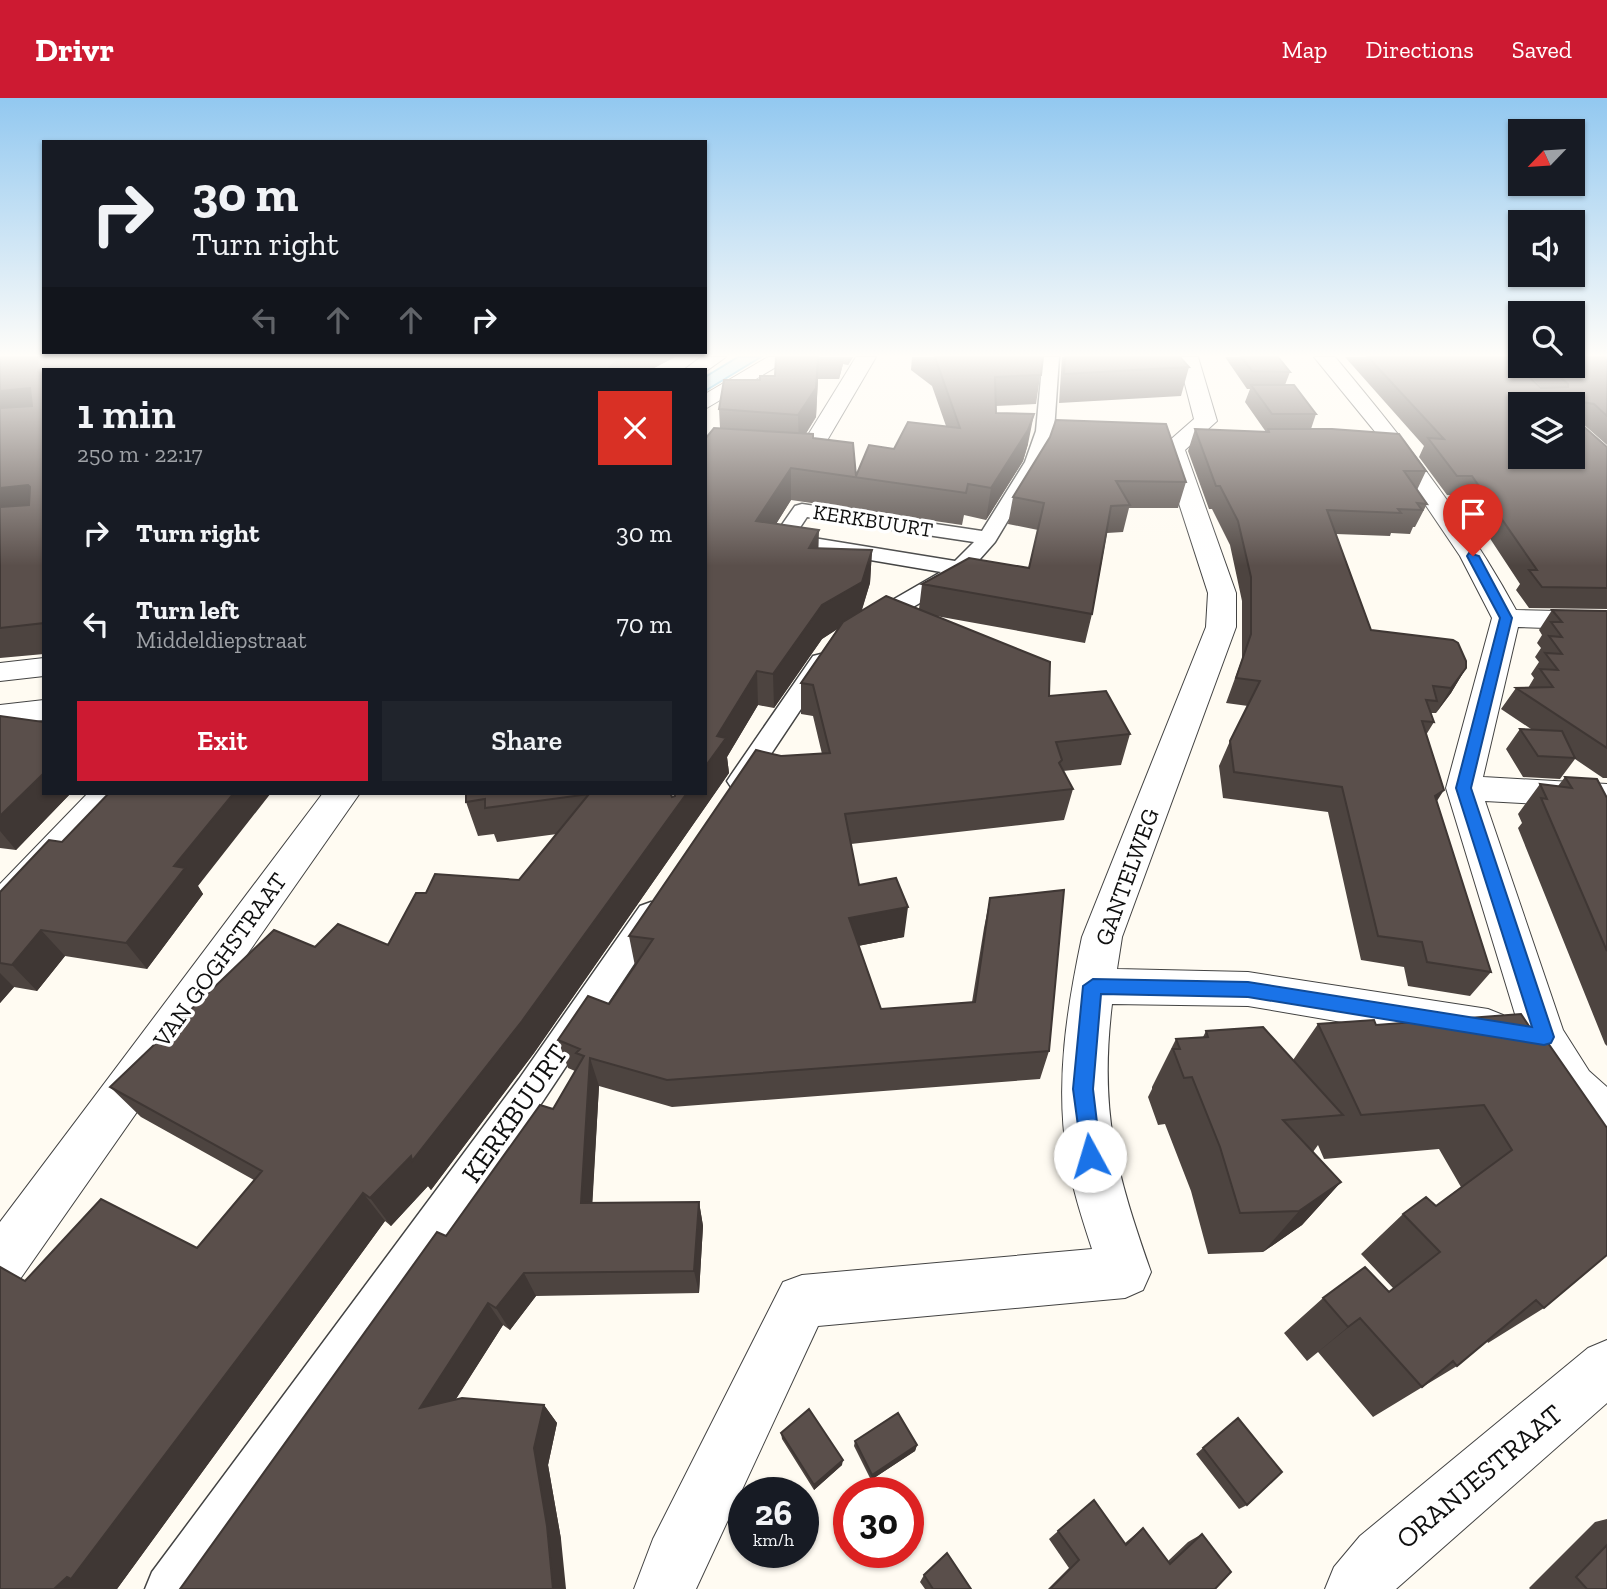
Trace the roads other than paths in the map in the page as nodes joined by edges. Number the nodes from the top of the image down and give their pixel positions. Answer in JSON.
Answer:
{"nodes":[{"id":1,"x":825,"y":427,"type":"edge"},
{"id":2,"x":1045,"y":427,"type":"edge"},
{"id":3,"x":1205,"y":427,"type":"edge"},
{"id":4,"x":1369,"y":427,"type":"edge"},
{"id":5,"x":707,"y":449,"type":"edge"},
{"id":6,"x":988,"y":538,"type":"junction"},
{"id":7,"x":957,"y":568,"type":"junction"},
{"id":8,"x":1506,"y":618,"type":"junction"},
{"id":9,"x":1607,"y":621,"type":"edge"},
{"id":10,"x":42,"y":667,"type":"edge"},
{"id":11,"x":0,"y":672,"type":"edge"},
{"id":12,"x":42,"y":710,"type":"edge"},
{"id":13,"x":0,"y":715,"type":"edge"},
{"id":14,"x":1464,"y":788,"type":"junction"},
{"id":15,"x":106,"y":795,"type":"edge"},
{"id":16,"x":341,"y":795,"type":"edge"},
{"id":17,"x":1607,"y":796,"type":"edge"},
{"id":18,"x":724,"y":805,"type":"edge"},
{"id":19,"x":670,"y":885,"type":"edge"},
{"id":20,"x":0,"y":909,"type":"edge"},
{"id":21,"x":1093,"y":986,"type":"junction"},
{"id":22,"x":1544,"y":1037,"type":"junction"},
{"id":23,"x":1607,"y":1117,"type":"edge"},
{"id":24,"x":0,"y":1264,"type":"edge"},
{"id":25,"x":1607,"y":1367,"type":"edge"},
{"id":26,"x":169,"y":1589,"type":"edge"},
{"id":27,"x":665,"y":1589,"type":"edge"},
{"id":28,"x":1356,"y":1589,"type":"edge"}],
"edges":[{"from":1,"to":5,"type":"street"},
{"from":2,"to":6,"type":"street","name":"KERKBUURT"},
{"from":3,"to":21,"type":"street","name":"GANTELWEG"},
{"from":4,"to":8,"type":"street"},
{"from":6,"to":7,"type":"street","name":"KERKBUURT"},
{"from":6,"to":7,"type":"street","name":"KERKBUURT"},
{"from":7,"to":18,"type":"street","name":"KERKBUURT"},
{"from":8,"to":9,"type":"street"},
{"from":8,"to":14,"type":"street"},
{"from":10,"to":11,"type":"street"},
{"from":12,"to":13,"type":"street"},
{"from":14,"to":17,"type":"street"},
{"from":14,"to":22,"type":"street"},
{"from":15,"to":20,"type":"street"},
{"from":16,"to":24,"type":"street","name":"VAN GOGHSTRAAT"},
{"from":19,"to":26,"type":"street","name":"KERKBUURT"},
{"from":21,"to":22,"type":"street"},
{"from":21,"to":27,"type":"street","name":"GANTELWEG"},
{"from":22,"to":23,"type":"street"},
{"from":25,"to":28,"type":"street","name":"ORANJESTRAAT"}]}
